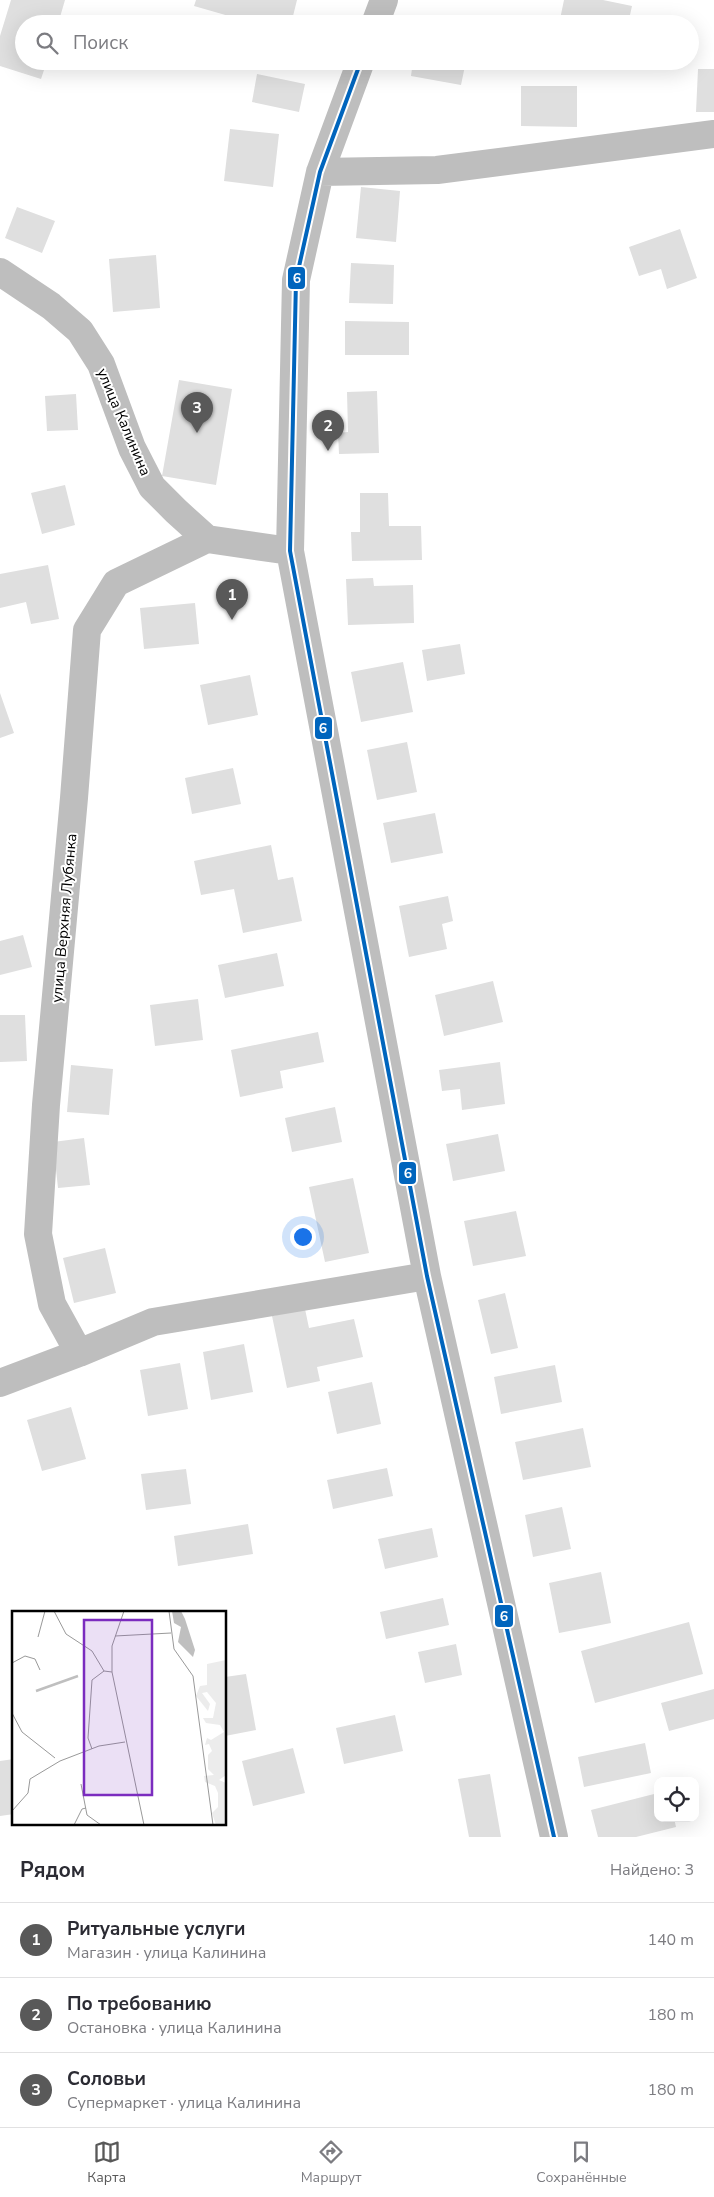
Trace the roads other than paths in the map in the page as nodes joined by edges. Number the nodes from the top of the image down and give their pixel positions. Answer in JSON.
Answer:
{"nodes":[{"id":1,"x":384,"y":0,"type":"edge"},
{"id":2,"x":379,"y":15,"type":"edge"},
{"id":3,"x":358,"y":70,"type":"edge"},
{"id":4,"x":714,"y":134,"type":"edge"},
{"id":5,"x":320,"y":172,"type":"junction"},
{"id":6,"x":0,"y":272,"type":"edge"},
{"id":7,"x":207,"y":539,"type":"junction"},
{"id":8,"x":290,"y":552,"type":"junction"},
{"id":9,"x":427,"y":1276,"type":"junction"},
{"id":10,"x":79,"y":1353,"type":"junction"},
{"id":11,"x":0,"y":1383,"type":"edge"},
{"id":12,"x":554,"y":1837,"type":"edge"}],
"edges":[{"from":1,"to":2,"type":"street"},
{"from":3,"to":5,"type":"street"},
{"from":4,"to":5,"type":"street"},
{"from":5,"to":8,"type":"street"},
{"from":6,"to":7,"type":"street","name":"улица Калинина"},
{"from":7,"to":8,"type":"street"},
{"from":7,"to":10,"type":"street","name":"улица Верхняя Лубянка"},
{"from":8,"to":9,"type":"street"},
{"from":9,"to":10,"type":"street"},
{"from":9,"to":12,"type":"street"},
{"from":10,"to":11,"type":"street"}]}
